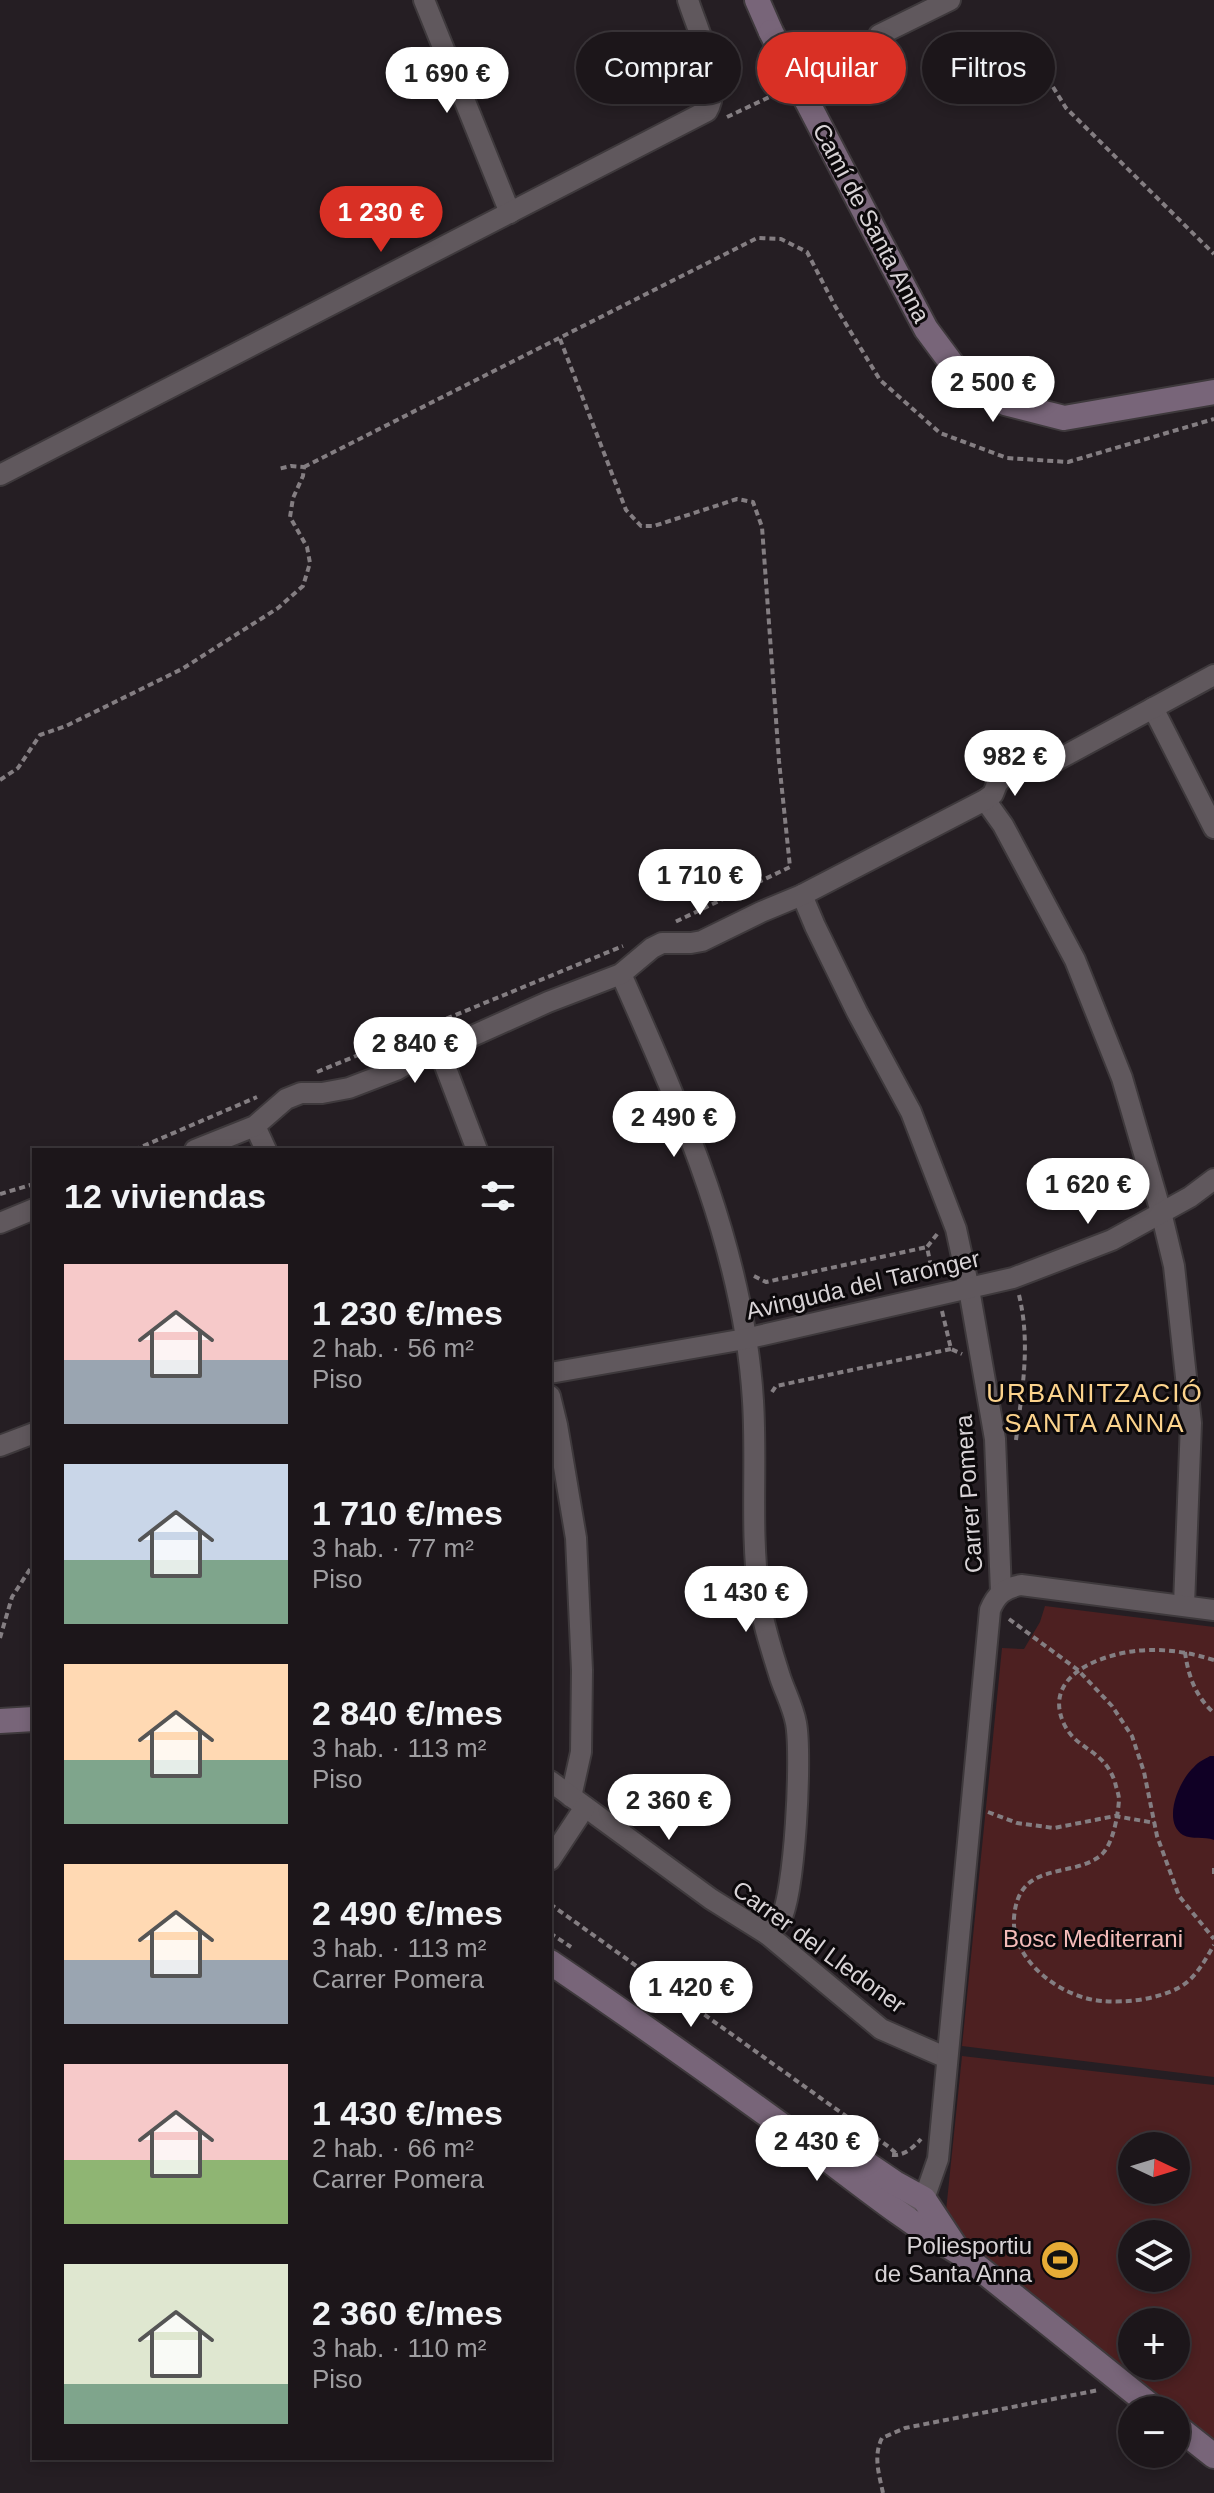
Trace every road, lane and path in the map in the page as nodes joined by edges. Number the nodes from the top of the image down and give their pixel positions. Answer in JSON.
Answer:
{"nodes":[{"id":1,"x":424,"y":0,"type":"edge"},
{"id":2,"x":688,"y":0,"type":"edge"},
{"id":3,"x":757,"y":0,"type":"edge"},
{"id":4,"x":950,"y":0,"type":"edge"},
{"id":5,"x":885,"y":32,"type":"edge"},
{"id":6,"x":1055,"y":90,"type":"edge"},
{"id":7,"x":510,"y":213,"type":"junction"},
{"id":8,"x":1214,"y":254,"type":"edge"},
{"id":9,"x":560,"y":339,"type":"junction"},
{"id":10,"x":1214,"y":392,"type":"edge"},
{"id":11,"x":1214,"y":419,"type":"edge"},
{"id":12,"x":304,"y":467,"type":"junction"},
{"id":13,"x":278,"y":469,"type":"dead end"},
{"id":14,"x":0,"y":475,"type":"edge"},
{"id":15,"x":1214,"y":675,"type":"edge"},
{"id":16,"x":1153,"y":708,"type":"junction"},
{"id":17,"x":0,"y":780,"type":"edge"},
{"id":18,"x":985,"y":800,"type":"junction"},
{"id":19,"x":1214,"y":828,"type":"edge"},
{"id":20,"x":802,"y":895,"type":"junction"},
{"id":21,"x":665,"y":927,"type":"dead end"},
{"id":22,"x":622,"y":946,"type":"dead end"},
{"id":23,"x":621,"y":974,"type":"junction"},
{"id":24,"x":439,"y":1050,"type":"junction"},
{"id":25,"x":315,"y":1073,"type":"dead end"},
{"id":26,"x":258,"y":1097,"type":"dead end"},
{"id":27,"x":255,"y":1126,"type":"junction"},
{"id":28,"x":139,"y":1148,"type":"edge"},
{"id":29,"x":200,"y":1148,"type":"edge"},
{"id":30,"x":265,"y":1148,"type":"edge"},
{"id":31,"x":476,"y":1148,"type":"edge"},
{"id":32,"x":1214,"y":1179,"type":"edge"},
{"id":33,"x":32,"y":1185,"type":"edge"},
{"id":34,"x":0,"y":1194,"type":"edge"},
{"id":35,"x":32,"y":1210,"type":"edge"},
{"id":36,"x":1161,"y":1212,"type":"junction"},
{"id":37,"x":0,"y":1223,"type":"edge"},
{"id":38,"x":939,"y":1230,"type":"dead end"},
{"id":39,"x":927,"y":1247,"type":"junction"},
{"id":40,"x":748,"y":1273,"type":"dead end"},
{"id":41,"x":969,"y":1289,"type":"junction"},
{"id":42,"x":1019,"y":1295,"type":"dead end"},
{"id":43,"x":938,"y":1296,"type":"junction"},
{"id":44,"x":745,"y":1339,"type":"junction"},
{"id":45,"x":951,"y":1349,"type":"junction"},
{"id":46,"x":968,"y":1356,"type":"dead end"},
{"id":47,"x":552,"y":1373,"type":"edge"},
{"id":48,"x":766,"y":1399,"type":"dead end"},
{"id":49,"x":552,"y":1407,"type":"edge"},
{"id":50,"x":32,"y":1434,"type":"edge"},
{"id":51,"x":1016,"y":1445,"type":"dead end"},
{"id":52,"x":0,"y":1446,"type":"edge"},
{"id":53,"x":32,"y":1566,"type":"edge"},
{"id":54,"x":1001,"y":1592,"type":"junction"},
{"id":55,"x":1184,"y":1605,"type":"junction"},
{"id":56,"x":1214,"y":1610,"type":"edge"},
{"id":57,"x":1003,"y":1614,"type":"dead end"},
{"id":58,"x":0,"y":1638,"type":"edge"},
{"id":59,"x":1185,"y":1652,"type":"junction"},
{"id":60,"x":1214,"y":1660,"type":"edge"},
{"id":61,"x":1078,"y":1670,"type":"junction"},
{"id":62,"x":1214,"y":1713,"type":"edge"},
{"id":63,"x":552,"y":1782,"type":"edge"},
{"id":64,"x":578,"y":1802,"type":"junction"},
{"id":65,"x":982,"y":1810,"type":"dead end"},
{"id":66,"x":1115,"y":1816,"type":"junction"},
{"id":67,"x":1155,"y":1823,"type":"junction"},
{"id":68,"x":552,"y":1856,"type":"edge"},
{"id":69,"x":1214,"y":1868,"type":"edge"},
{"id":70,"x":1214,"y":1876,"type":"edge"},
{"id":71,"x":552,"y":1905,"type":"edge"},
{"id":72,"x":552,"y":1934,"type":"edge"},
{"id":73,"x":767,"y":1934,"type":"junction"},
{"id":74,"x":1214,"y":1942,"type":"edge"},
{"id":75,"x":575,"y":1951,"type":"dead end"},
{"id":76,"x":552,"y":1963,"type":"edge"},
{"id":77,"x":947,"y":2058,"type":"junction"},
{"id":78,"x":924,"y":2136,"type":"dead end"},
{"id":79,"x":801,"y":2140,"type":"junction"},
{"id":80,"x":882,"y":2154,"type":"dead end"},
{"id":81,"x":898,"y":2155,"type":"junction"},
{"id":82,"x":862,"y":2187,"type":"junction"},
{"id":83,"x":924,"y":2199,"type":"junction"},
{"id":84,"x":963,"y":2255,"type":"junction"},
{"id":85,"x":1125,"y":2385,"type":"junction"},
{"id":86,"x":1139,"y":2396,"type":"edge"},
{"id":87,"x":1190,"y":2437,"type":"edge"},
{"id":88,"x":1214,"y":2456,"type":"edge"},
{"id":89,"x":883,"y":2493,"type":"edge"}],
"edges":[{"from":1,"to":7,"type":"street"},
{"from":2,"to":7,"type":"street"},
{"from":3,"to":10,"type":"street","name":"Camí de Santa Anna","bridge":true},
{"from":4,"to":5,"type":"street"},
{"from":6,"to":8,"type":"path"},
{"from":7,"to":14,"type":"street"},
{"from":9,"to":11,"type":"path"},
{"from":9,"to":12,"type":"path"},
{"from":9,"to":21,"type":"path"},
{"from":12,"to":13,"type":"path"},
{"from":12,"to":17,"type":"path"},
{"from":15,"to":16,"type":"street"},
{"from":16,"to":18,"type":"street"},
{"from":16,"to":19,"type":"street"},
{"from":18,"to":20,"type":"street"},
{"from":18,"to":36,"type":"street"},
{"from":20,"to":23,"type":"street"},
{"from":20,"to":41,"type":"street","name":"Carrer Pomera"},
{"from":22,"to":25,"type":"path"},
{"from":23,"to":24,"type":"street"},
{"from":23,"to":44,"type":"street"},
{"from":24,"to":27,"type":"street"},
{"from":24,"to":31,"type":"street"},
{"from":26,"to":28,"type":"path"},
{"from":27,"to":29,"type":"street"},
{"from":27,"to":30,"type":"street"},
{"from":32,"to":36,"type":"street","name":"Avinguda del Taronger"},
{"from":33,"to":34,"type":"path"},
{"from":35,"to":37,"type":"street"},
{"from":36,"to":41,"type":"street","name":"Avinguda del Taronger"},
{"from":36,"to":55,"type":"street"},
{"from":38,"to":39,"type":"path"},
{"from":39,"to":40,"type":"path"},
{"from":39,"to":43,"type":"path"},
{"from":41,"to":43,"type":"street","name":"Avinguda del Taronger"},
{"from":41,"to":54,"type":"street","name":"Carrer Pomera"},
{"from":42,"to":51,"type":"path"},
{"from":43,"to":44,"type":"street","name":"Avinguda del Taronger"},
{"from":43,"to":45,"type":"path"},
{"from":44,"to":47,"type":"street","name":"Avinguda del Taronger"},
{"from":44,"to":73,"type":"street"},
{"from":45,"to":46,"type":"path"},
{"from":45,"to":48,"type":"path"},
{"from":49,"to":64,"type":"street"},
{"from":50,"to":52,"type":"street"},
{"from":53,"to":58,"type":"path"},
{"from":54,"to":55,"type":"street"},
{"from":54,"to":77,"type":"street","name":"Carrer Pomera"},
{"from":55,"to":56,"type":"street"},
{"from":57,"to":61,"type":"path"},
{"from":59,"to":60,"type":"path"},
{"from":59,"to":61,"type":"path"},
{"from":59,"to":62,"type":"path"},
{"from":61,"to":66,"type":"path"},
{"from":61,"to":67,"type":"path"},
{"from":63,"to":64,"type":"street","name":"Carrer del Lledoner"},
{"from":64,"to":68,"type":"street"},
{"from":64,"to":73,"type":"street","name":"Carrer del Lledoner"},
{"from":65,"to":66,"type":"path"},
{"from":66,"to":67,"type":"path"},
{"from":66,"to":74,"type":"path"},
{"from":67,"to":74,"type":"path"},
{"from":69,"to":70,"type":"path"},
{"from":71,"to":81,"type":"path"},
{"from":72,"to":75,"type":"path"},
{"from":73,"to":77,"type":"street","name":"Carrer del Lledoner"},
{"from":76,"to":79,"type":"street"},
{"from":77,"to":83,"type":"street","name":"Carrer Pomera"},
{"from":78,"to":81,"type":"path"},
{"from":79,"to":82,"type":"street"},
{"from":79,"to":83,"type":"street"},
{"from":80,"to":81,"type":"path"},
{"from":82,"to":83,"type":"street"},
{"from":82,"to":84,"type":"street"},
{"from":83,"to":84,"type":"street"},
{"from":84,"to":85,"type":"street"},
{"from":85,"to":86,"type":"street"},
{"from":85,"to":89,"type":"path"},
{"from":87,"to":88,"type":"street"}]}
